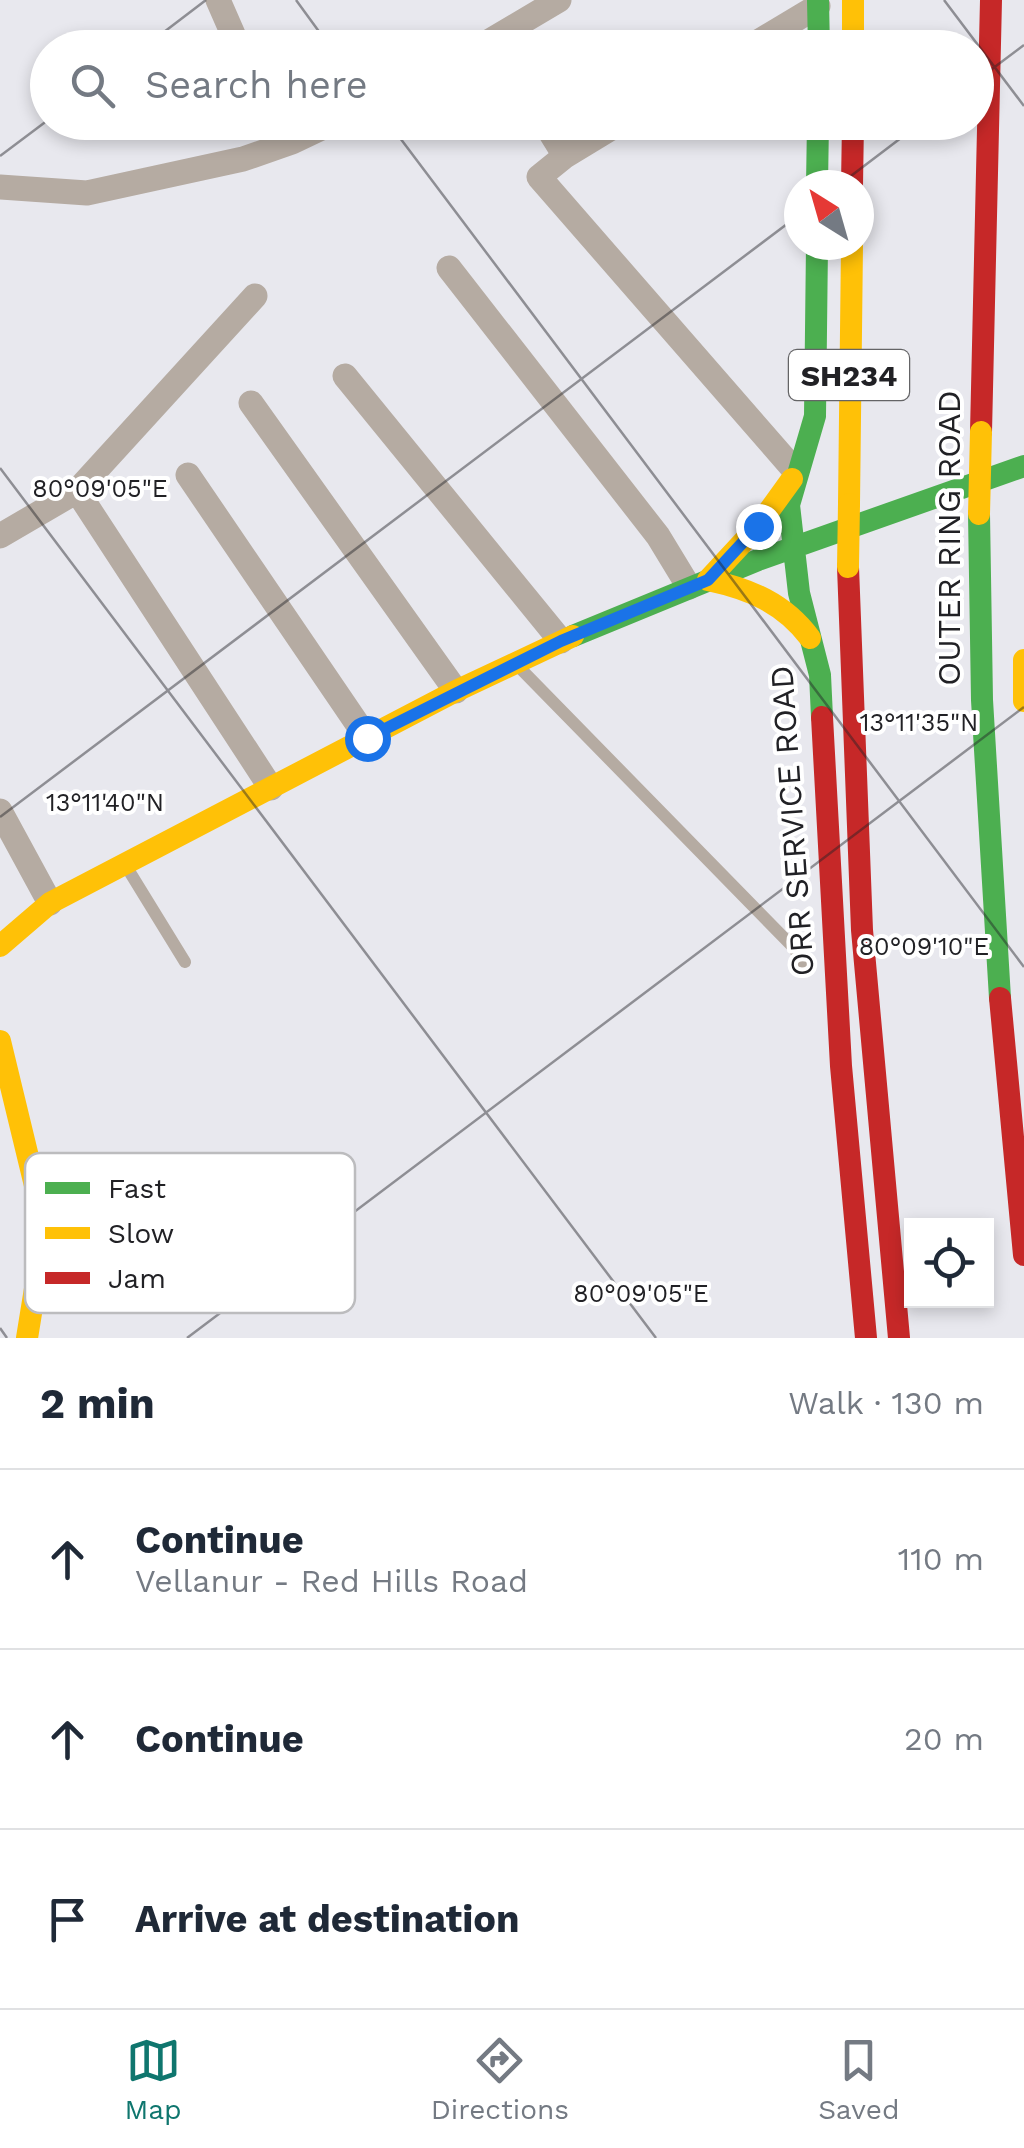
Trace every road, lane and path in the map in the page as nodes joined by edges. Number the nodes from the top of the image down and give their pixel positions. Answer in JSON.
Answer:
{"nodes":[{"id":1,"x":218,"y":0,"type":"edge"},
{"id":2,"x":559,"y":0,"type":"edge"},
{"id":3,"x":853,"y":0,"type":"edge"},
{"id":4,"x":990,"y":0,"type":"edge"},
{"id":5,"x":818,"y":3,"type":"edge"},
{"id":6,"x":232,"y":30,"type":"edge"},
{"id":7,"x":508,"y":30,"type":"edge"},
{"id":8,"x":776,"y":30,"type":"edge"},
{"id":9,"x":819,"y":30,"type":"edge"},
{"id":10,"x":853,"y":30,"type":"edge"},
{"id":11,"x":989,"y":30,"type":"edge"},
{"id":12,"x":273,"y":140,"type":"edge"},
{"id":13,"x":556,"y":140,"type":"edge"},
{"id":14,"x":592,"y":140,"type":"edge"},
{"id":15,"x":818,"y":140,"type":"edge"},
{"id":16,"x":852,"y":140,"type":"edge"},
{"id":17,"x":987,"y":140,"type":"edge"},
{"id":18,"x":566,"y":156,"type":"junction"},
{"id":19,"x":818,"y":170,"type":"edge"},
{"id":20,"x":852,"y":170,"type":"edge"},
{"id":21,"x":0,"y":187,"type":"edge"},
{"id":22,"x":816,"y":260,"type":"edge"},
{"id":23,"x":852,"y":260,"type":"edge"},
{"id":24,"x":449,"y":268,"type":"dead end"},
{"id":25,"x":255,"y":296,"type":"dead end"},
{"id":26,"x":345,"y":376,"type":"dead end"},
{"id":27,"x":250,"y":403,"type":"dead end"},
{"id":28,"x":1024,"y":466,"type":"edge"},
{"id":29,"x":796,"y":472,"type":"junction"},
{"id":30,"x":188,"y":475,"type":"dead end"},
{"id":31,"x":78,"y":491,"type":"junction"},
{"id":32,"x":0,"y":536,"type":"edge"},
{"id":33,"x":793,"y":548,"type":"junction"},
{"id":34,"x":698,"y":583,"type":"junction"},
{"id":35,"x":810,"y":638,"type":"junction"},
{"id":36,"x":561,"y":641,"type":"junction"},
{"id":37,"x":1024,"y":660,"type":"edge"},
{"id":38,"x":516,"y":664,"type":"junction"},
{"id":39,"x":456,"y":691,"type":"junction"},
{"id":40,"x":1024,"y":701,"type":"edge"},
{"id":41,"x":367,"y":738,"type":"junction"},
{"id":42,"x":270,"y":788,"type":"junction"},
{"id":43,"x":0,"y":811,"type":"edge"},
{"id":44,"x":124,"y":864,"type":"junction"},
{"id":45,"x":50,"y":903,"type":"junction"},
{"id":46,"x":0,"y":946,"type":"edge"},
{"id":47,"x":185,"y":962,"type":"dead end"},
{"id":48,"x":804,"y":967,"type":"dead end"},
{"id":49,"x":0,"y":1041,"type":"edge"},
{"id":50,"x":5,"y":1085,"type":"edge"},
{"id":51,"x":25,"y":1156,"type":"edge"},
{"id":52,"x":1024,"y":1255,"type":"edge"},
{"id":53,"x":31,"y":1313,"type":"edge"},
{"id":54,"x":27,"y":1338,"type":"edge"},
{"id":55,"x":866,"y":1338,"type":"edge"},
{"id":56,"x":899,"y":1338,"type":"edge"}],
"edges":[{"from":1,"to":6,"type":"street"},
{"from":2,"to":7,"type":"street"},
{"from":3,"to":10,"type":"main road"},
{"from":4,"to":11,"type":"main road","name":"OUTER RING ROAD","bridge":true},
{"from":5,"to":8,"type":"street"},
{"from":5,"to":9,"type":"main road"},
{"from":12,"to":21,"type":"street"},
{"from":13,"to":18,"type":"street"},
{"from":14,"to":18,"type":"street"},
{"from":15,"to":19,"type":"main road"},
{"from":16,"to":20,"type":"main road"},
{"from":17,"to":52,"type":"main road","name":"OUTER RING ROAD","bridge":true},
{"from":18,"to":29,"type":"street"},
{"from":22,"to":29,"type":"main road","name":"ORR SERVICE ROAD"},
{"from":23,"to":56,"type":"main road","number":"SH234","bridge":true},
{"from":24,"to":34,"type":"street"},
{"from":25,"to":31,"type":"street"},
{"from":26,"to":36,"type":"street"},
{"from":27,"to":39,"type":"street"},
{"from":28,"to":33,"type":"main road"},
{"from":29,"to":33,"type":"main road","name":"ORR SERVICE ROAD"},
{"from":29,"to":34,"type":"main road"},
{"from":30,"to":41,"type":"street"},
{"from":31,"to":32,"type":"street"},
{"from":31,"to":42,"type":"street"},
{"from":33,"to":34,"type":"main road"},
{"from":33,"to":35,"type":"main road","name":"ORR SERVICE ROAD"},
{"from":34,"to":35,"type":"main road"},
{"from":34,"to":36,"type":"main road"},
{"from":35,"to":55,"type":"main road","name":"ORR SERVICE ROAD"},
{"from":36,"to":38,"type":"main road"},
{"from":37,"to":40,"type":"main road"},
{"from":38,"to":39,"type":"main road"},
{"from":38,"to":48,"type":"lane"},
{"from":39,"to":41,"type":"main road"},
{"from":41,"to":42,"type":"main road"},
{"from":42,"to":44,"type":"main road"},
{"from":43,"to":45,"type":"street"},
{"from":44,"to":45,"type":"main road"},
{"from":44,"to":47,"type":"lane"},
{"from":45,"to":46,"type":"main road"},
{"from":49,"to":50,"type":"main road"},
{"from":50,"to":51,"type":"main road"},
{"from":53,"to":54,"type":"main road"}]}
